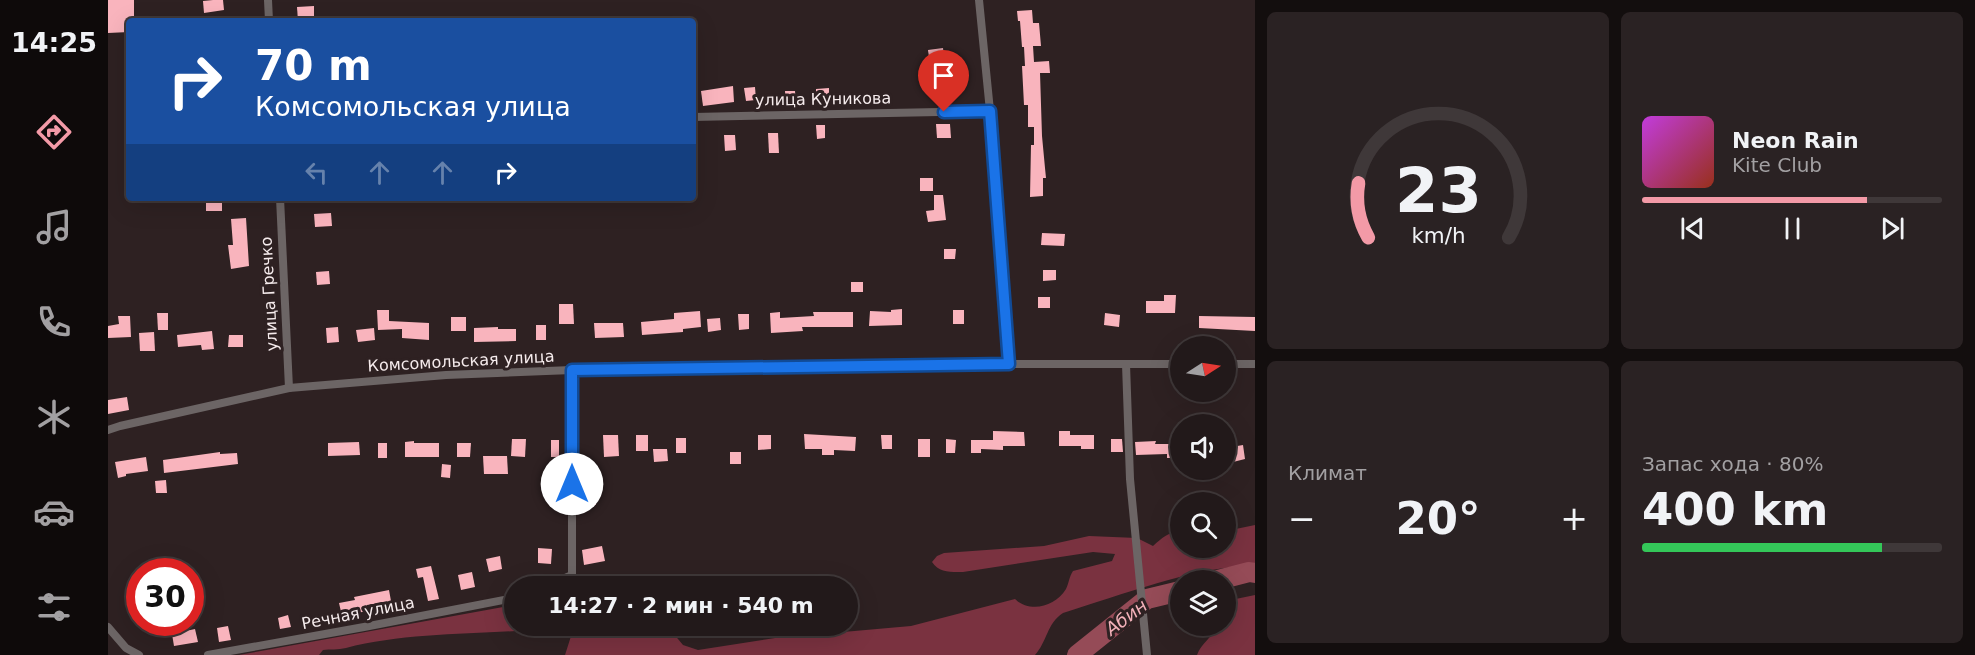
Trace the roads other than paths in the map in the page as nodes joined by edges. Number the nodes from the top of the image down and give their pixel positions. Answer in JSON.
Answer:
{"nodes":[{"id":1,"x":267,"y":0,"type":"edge"},
{"id":2,"x":979,"y":0,"type":"edge"},
{"id":3,"x":269,"y":18,"type":"edge"},
{"id":4,"x":990,"y":111,"type":"junction"},
{"id":5,"x":696,"y":117,"type":"edge"},
{"id":6,"x":279,"y":201,"type":"edge"},
{"id":7,"x":1009,"y":364,"type":"junction"},
{"id":8,"x":1126,"y":364,"type":"junction"},
{"id":9,"x":1170,"y":364,"type":"edge"},
{"id":10,"x":1236,"y":364,"type":"edge"},
{"id":11,"x":1255,"y":364,"type":"edge"},
{"id":12,"x":572,"y":370,"type":"junction"},
{"id":13,"x":289,"y":388,"type":"junction"},
{"id":14,"x":108,"y":430,"type":"edge"},
{"id":15,"x":570,"y":576,"type":"edge"},
{"id":16,"x":504,"y":600,"type":"edge"},
{"id":17,"x":108,"y":627,"type":"edge"},
{"id":18,"x":140,"y":655,"type":"edge"},
{"id":19,"x":208,"y":655,"type":"edge"},
{"id":20,"x":1148,"y":655,"type":"edge"}],
"edges":[{"from":1,"to":3,"type":"street"},
{"from":2,"to":4,"type":"street"},
{"from":4,"to":5,"type":"street","name":"улица Куникова"},
{"from":4,"to":7,"type":"street"},
{"from":6,"to":13,"type":"street","name":"улица Гречко"},
{"from":7,"to":8,"type":"street","name":"Комсомольская улица"},
{"from":7,"to":12,"type":"street","name":"Комсомольская улица"},
{"from":8,"to":9,"type":"street","name":"Комсомольская улица"},
{"from":8,"to":20,"type":"street"},
{"from":10,"to":11,"type":"street"},
{"from":12,"to":13,"type":"street","name":"Комсомольская улица"},
{"from":12,"to":15,"type":"street"},
{"from":13,"to":14,"type":"street","name":"Комсомольская улица"},
{"from":16,"to":19,"type":"street","name":"Речная улица"},
{"from":17,"to":18,"type":"street"}]}
